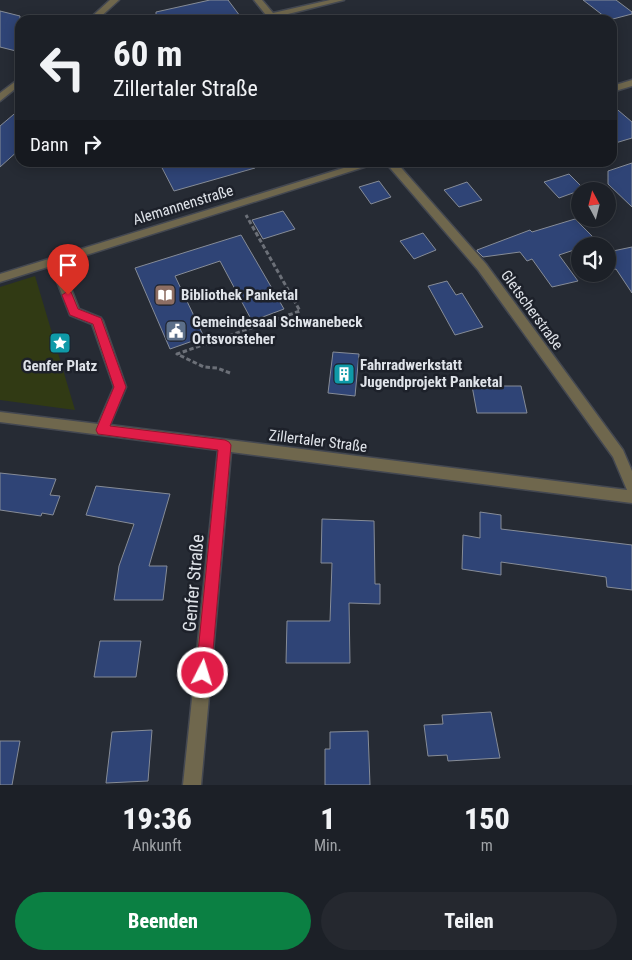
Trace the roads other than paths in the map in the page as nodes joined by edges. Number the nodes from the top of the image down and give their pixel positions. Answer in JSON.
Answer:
{"nodes":[{"id":1,"x":116,"y":0,"type":"edge"},
{"id":2,"x":258,"y":0,"type":"edge"},
{"id":3,"x":340,"y":0,"type":"edge"},
{"id":4,"x":98,"y":15,"type":"edge"},
{"id":5,"x":270,"y":15,"type":"edge"},
{"id":6,"x":284,"y":15,"type":"edge"},
{"id":7,"x":632,"y":83,"type":"edge"},
{"id":8,"x":15,"y":85,"type":"edge"},
{"id":9,"x":617,"y":88,"type":"edge"},
{"id":10,"x":0,"y":98,"type":"edge"},
{"id":11,"x":359,"y":167,"type":"edge"},
{"id":12,"x":394,"y":167,"type":"edge"},
{"id":13,"x":54,"y":261,"type":"junction"},
{"id":14,"x":0,"y":278,"type":"edge"},
{"id":15,"x":0,"y":417,"type":"edge"},
{"id":16,"x":102,"y":430,"type":"junction"},
{"id":17,"x":225,"y":445,"type":"junction"},
{"id":18,"x":632,"y":487,"type":"edge"},
{"id":19,"x":632,"y":497,"type":"edge"},
{"id":20,"x":192,"y":785,"type":"edge"}],
"edges":[{"from":1,"to":4,"type":"street"},
{"from":2,"to":5,"type":"street"},
{"from":3,"to":6,"type":"street"},
{"from":7,"to":9,"type":"street"},
{"from":8,"to":10,"type":"street"},
{"from":11,"to":13,"type":"street","name":"Alemannenstraße"},
{"from":12,"to":18,"type":"street","name":"Gletscherstraße"},
{"from":13,"to":14,"type":"street","name":"Alemannenstraße"},
{"from":13,"to":16,"type":"street"},
{"from":15,"to":16,"type":"street","name":"Zillertaler Straße"},
{"from":16,"to":17,"type":"street","name":"Zillertaler Straße"},
{"from":17,"to":19,"type":"street","name":"Zillertaler Straße"},
{"from":17,"to":20,"type":"street","name":"Genfer Straße"}]}
